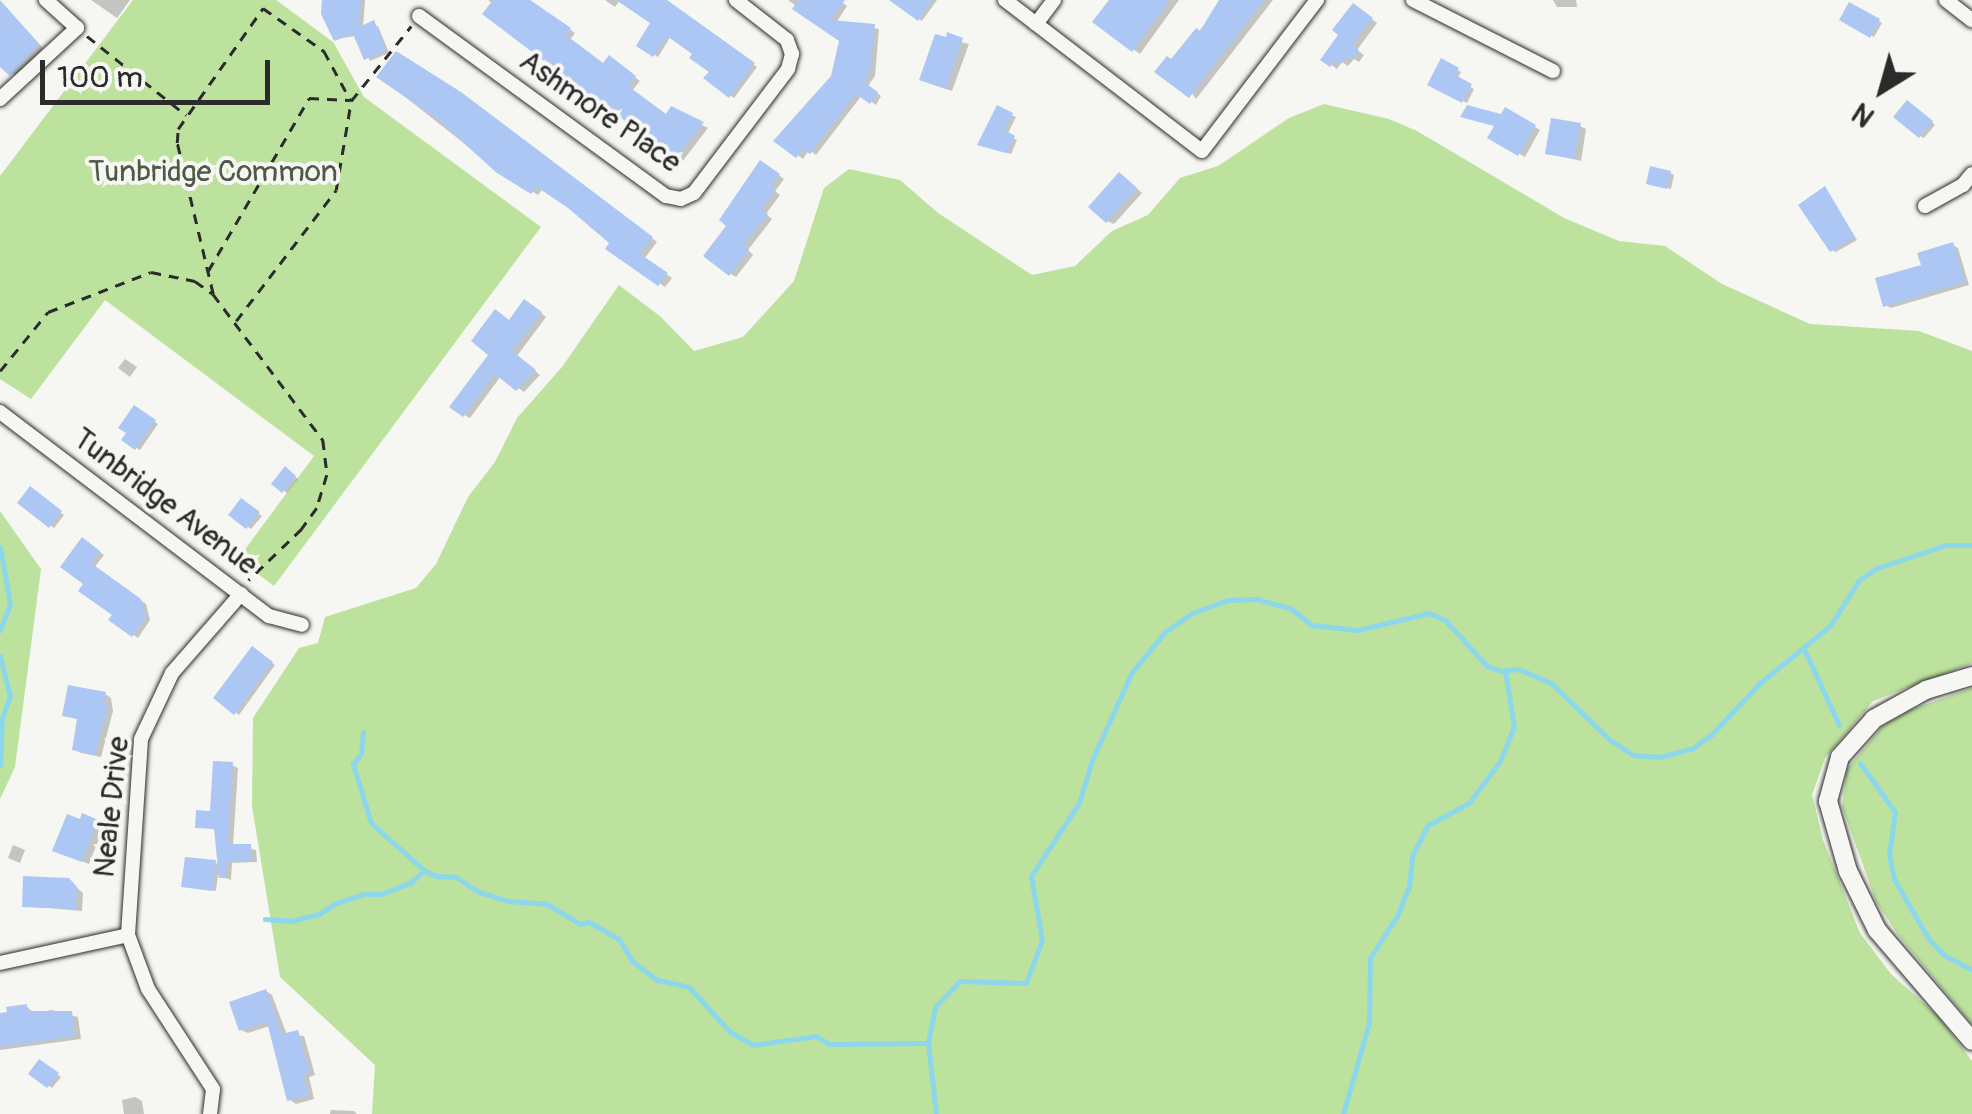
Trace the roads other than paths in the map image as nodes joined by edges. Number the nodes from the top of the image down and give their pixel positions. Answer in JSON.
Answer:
{"nodes":[{"id":1,"x":46,"y":0,"type":"edge"},
{"id":2,"x":736,"y":0,"type":"edge"},
{"id":3,"x":1004,"y":0,"type":"edge"},
{"id":4,"x":1054,"y":0,"type":"edge"},
{"id":5,"x":1318,"y":0,"type":"edge"},
{"id":6,"x":1413,"y":0,"type":"edge"},
{"id":7,"x":1946,"y":0,"type":"edge"},
{"id":8,"x":419,"y":16,"type":"road end"},
{"id":9,"x":1972,"y":20,"type":"edge"},
{"id":10,"x":1036,"y":24,"type":"junction"},
{"id":11,"x":1553,"y":70,"type":"dead end"},
{"id":12,"x":0,"y":99,"type":"edge"},
{"id":13,"x":1972,"y":174,"type":"edge"},
{"id":14,"x":1925,"y":206,"type":"dead end"},
{"id":15,"x":0,"y":412,"type":"edge"},
{"id":16,"x":241,"y":594,"type":"junction"},
{"id":17,"x":302,"y":624,"type":"dead end"},
{"id":18,"x":1972,"y":676,"type":"edge"},
{"id":19,"x":128,"y":935,"type":"junction"},
{"id":20,"x":0,"y":963,"type":"edge"},
{"id":21,"x":1972,"y":1042,"type":"edge"},
{"id":22,"x":210,"y":1114,"type":"edge"}],
"edges":[{"from":1,"to":12,"type":"street"},
{"from":2,"to":8,"type":"street","name":"Ashmore Place"},
{"from":3,"to":10,"type":"street"},
{"from":4,"to":10,"type":"street"},
{"from":5,"to":10,"type":"street"},
{"from":6,"to":11,"type":"street"},
{"from":7,"to":9,"type":"street"},
{"from":13,"to":14,"type":"street"},
{"from":15,"to":16,"type":"street","name":"Tunbridge Avenue"},
{"from":16,"to":17,"type":"street","name":"Tunbridge Avenue"},
{"from":16,"to":19,"type":"street","name":"Neale Drive"},
{"from":18,"to":21,"type":"street"},
{"from":19,"to":20,"type":"street"},
{"from":19,"to":22,"type":"street","name":"Neale Drive"}]}
